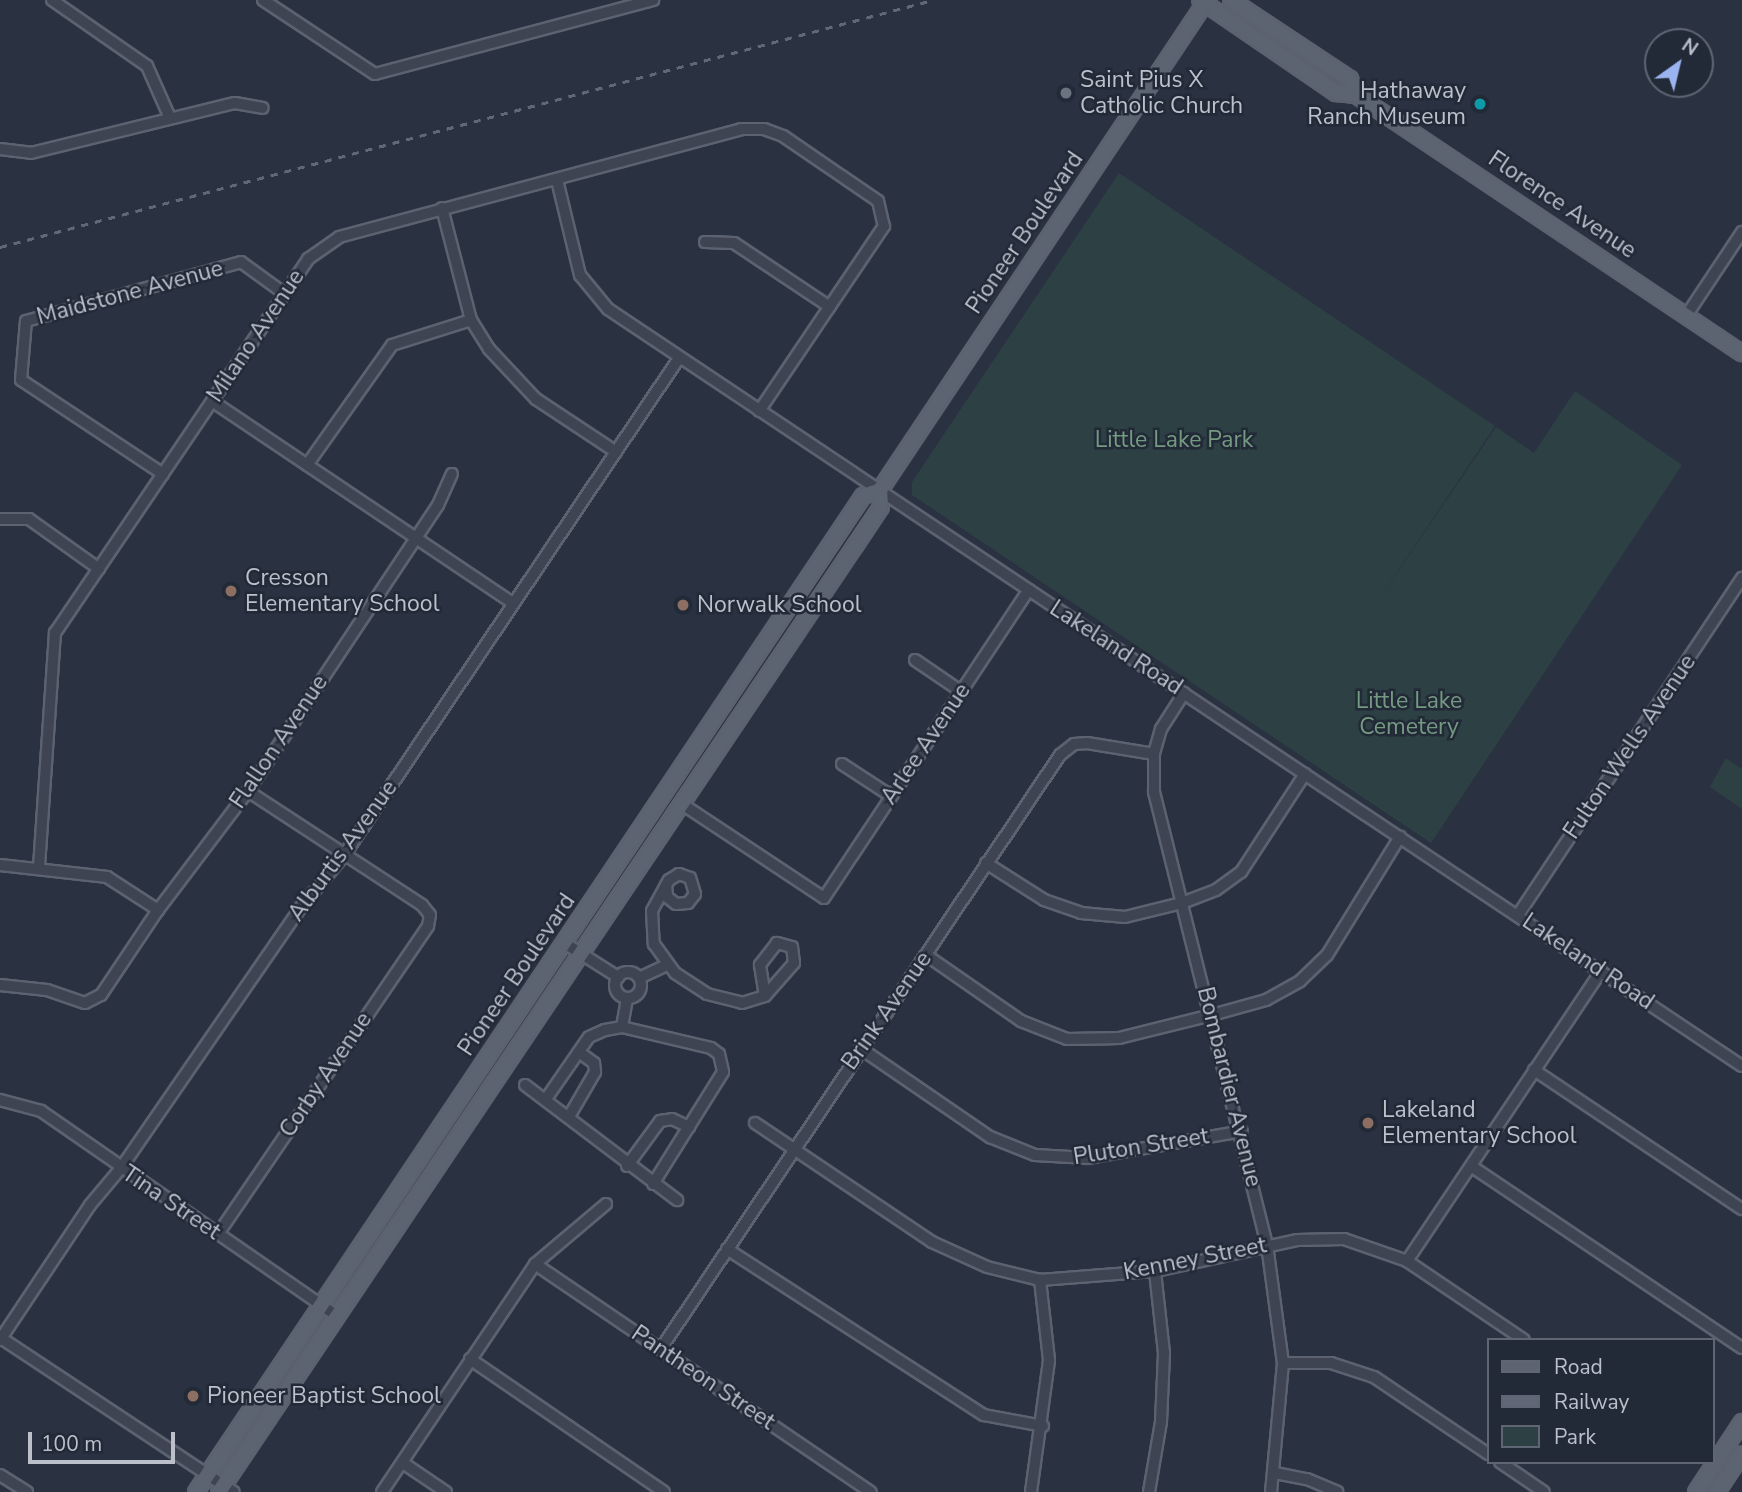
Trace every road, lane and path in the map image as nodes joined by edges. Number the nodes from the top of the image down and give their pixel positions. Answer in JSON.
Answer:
{"nodes":[{"id":1,"x":52,"y":0,"type":"edge"},
{"id":2,"x":263,"y":0,"type":"edge"},
{"id":3,"x":1231,"y":0,"type":"edge"},
{"id":4,"x":647,"y":1,"type":"edge"},
{"id":5,"x":1204,"y":1,"type":"edge"},
{"id":6,"x":1356,"y":95,"type":"junction"},
{"id":7,"x":263,"y":108,"type":"dead end"},
{"id":8,"x":170,"y":118,"type":"junction"},
{"id":9,"x":0,"y":149,"type":"edge"},
{"id":10,"x":556,"y":180,"type":"junction"},
{"id":11,"x":442,"y":208,"type":"junction"},
{"id":12,"x":1742,"y":232,"type":"edge"},
{"id":13,"x":705,"y":242,"type":"dead end"},
{"id":14,"x":285,"y":294,"type":"junction"},
{"id":15,"x":830,"y":307,"type":"junction"},
{"id":16,"x":1686,"y":316,"type":"junction"},
{"id":17,"x":471,"y":320,"type":"junction"},
{"id":18,"x":1742,"y":353,"type":"edge"},
{"id":19,"x":679,"y":358,"type":"junction"},
{"id":20,"x":212,"y":401,"type":"junction"},
{"id":21,"x":759,"y":411,"type":"junction"},
{"id":22,"x":616,"y":452,"type":"junction"},
{"id":23,"x":307,"y":465,"type":"junction"},
{"id":24,"x":163,"y":474,"type":"junction"},
{"id":25,"x":452,"y":474,"type":"dead end"},
{"id":26,"x":880,"y":489,"type":"junction"},
{"id":27,"x":0,"y":519,"type":"edge"},
{"id":28,"x":415,"y":537,"type":"junction"},
{"id":29,"x":99,"y":569,"type":"junction"},
{"id":30,"x":1742,"y":578,"type":"edge"},
{"id":31,"x":1029,"y":590,"type":"junction"},
{"id":32,"x":513,"y":603,"type":"junction"},
{"id":33,"x":915,"y":660,"type":"dead end"},
{"id":34,"x":962,"y":692,"type":"junction"},
{"id":35,"x":1184,"y":693,"type":"junction"},
{"id":36,"x":1154,"y":754,"type":"junction"},
{"id":37,"x":842,"y":764,"type":"dead end"},
{"id":38,"x":1305,"y":774,"type":"junction"},
{"id":39,"x":248,"y":790,"type":"junction"},
{"id":40,"x":891,"y":796,"type":"junction"},
{"id":41,"x":682,"y":804,"type":"junction"},
{"id":42,"x":1400,"y":838,"type":"junction"},
{"id":43,"x":345,"y":854,"type":"junction"},
{"id":44,"x":986,"y":863,"type":"junction"},
{"id":45,"x":0,"y":865,"type":"edge"},
{"id":46,"x":39,"y":867,"type":"junction"},
{"id":47,"x":666,"y":885,"type":"dead end"},
{"id":48,"x":1182,"y":903,"type":"junction"},
{"id":49,"x":158,"y":910,"type":"junction"},
{"id":50,"x":1518,"y":915,"type":"junction"},
{"id":51,"x":566,"y":944,"type":"junction"},
{"id":52,"x":580,"y":953,"type":"junction"},
{"id":53,"x":926,"y":955,"type":"junction"},
{"id":54,"x":667,"y":965,"type":"junction"},
{"id":55,"x":1601,"y":971,"type":"junction"},
{"id":56,"x":618,"y":977,"type":"junction"},
{"id":57,"x":639,"y":978,"type":"junction"},
{"id":58,"x":0,"y":985,"type":"edge"},
{"id":59,"x":765,"y":996,"type":"junction"},
{"id":60,"x":627,"y":998,"type":"junction"},
{"id":61,"x":1212,"y":1016,"type":"junction"},
{"id":62,"x":622,"y":1027,"type":"junction"},
{"id":63,"x":860,"y":1048,"type":"junction"},
{"id":64,"x":579,"y":1052,"type":"junction"},
{"id":65,"x":1742,"y":1066,"type":"edge"},
{"id":66,"x":1534,"y":1070,"type":"junction"},
{"id":67,"x":525,"y":1085,"type":"dead end"},
{"id":68,"x":547,"y":1099,"type":"junction"},
{"id":69,"x":0,"y":1100,"type":"edge"},
{"id":70,"x":569,"y":1115,"type":"junction"},
{"id":71,"x":755,"y":1123,"type":"dead end"},
{"id":72,"x":689,"y":1127,"type":"junction"},
{"id":73,"x":1242,"y":1131,"type":"junction"},
{"id":74,"x":793,"y":1149,"type":"junction"},
{"id":75,"x":627,"y":1166,"type":"junction"},
{"id":76,"x":1471,"y":1166,"type":"junction"},
{"id":77,"x":121,"y":1168,"type":"junction"},
{"id":78,"x":653,"y":1184,"type":"junction"},
{"id":79,"x":677,"y":1200,"type":"dead end"},
{"id":80,"x":606,"y":1204,"type":"dead end"},
{"id":81,"x":1742,"y":1209,"type":"edge"},
{"id":82,"x":218,"y":1234,"type":"junction"},
{"id":83,"x":1267,"y":1245,"type":"junction"},
{"id":84,"x":727,"y":1250,"type":"junction"},
{"id":85,"x":1407,"y":1261,"type":"junction"},
{"id":86,"x":535,"y":1264,"type":"junction"},
{"id":87,"x":1155,"y":1271,"type":"junction"},
{"id":88,"x":1040,"y":1280,"type":"junction"},
{"id":89,"x":321,"y":1306,"type":"junction"},
{"id":90,"x":338,"y":1317,"type":"junction"},
{"id":91,"x":1521,"y":1338,"type":"edge"},
{"id":92,"x":1,"y":1339,"type":"edge"},
{"id":93,"x":1742,"y":1348,"type":"edge"},
{"id":94,"x":660,"y":1350,"type":"junction"},
{"id":95,"x":470,"y":1359,"type":"junction"},
{"id":96,"x":1283,"y":1363,"type":"junction"},
{"id":97,"x":1742,"y":1422,"type":"edge"},
{"id":98,"x":1043,"y":1426,"type":"junction"},
{"id":99,"x":1486,"y":1453,"type":"edge"},
{"id":100,"x":1742,"y":1454,"type":"edge"},
{"id":101,"x":1714,"y":1459,"type":"edge"},
{"id":102,"x":403,"y":1463,"type":"junction"},
{"id":103,"x":1503,"y":1464,"type":"edge"},
{"id":104,"x":1710,"y":1464,"type":"edge"},
{"id":105,"x":1275,"y":1473,"type":"junction"},
{"id":106,"x":208,"y":1474,"type":"junction"},
{"id":107,"x":0,"y":1475,"type":"edge"},
{"id":108,"x":1727,"y":1476,"type":"junction"},
{"id":109,"x":225,"y":1490,"type":"edge"},
{"id":110,"x":27,"y":1492,"type":"edge"},
{"id":111,"x":195,"y":1492,"type":"edge"},
{"id":112,"x":382,"y":1492,"type":"edge"},
{"id":113,"x":446,"y":1492,"type":"edge"},
{"id":114,"x":664,"y":1492,"type":"edge"},
{"id":115,"x":871,"y":1492,"type":"edge"},
{"id":116,"x":1031,"y":1492,"type":"edge"},
{"id":117,"x":1149,"y":1492,"type":"edge"},
{"id":118,"x":1271,"y":1492,"type":"edge"},
{"id":119,"x":1337,"y":1492,"type":"edge"},
{"id":120,"x":1544,"y":1492,"type":"edge"},
{"id":121,"x":1696,"y":1492,"type":"edge"},
{"id":122,"x":1717,"y":1492,"type":"edge"}],
"edges":[{"from":1,"to":8,"type":"street"},
{"from":2,"to":4,"type":"street"},
{"from":3,"to":6,"type":"main road","name":"Florence Avenue"},
{"from":5,"to":6,"type":"main road","name":"Florence Avenue"},
{"from":5,"to":26,"type":"main road","name":"Pioneer Boulevard"},
{"from":6,"to":16,"type":"main road","name":"Florence Avenue"},
{"from":7,"to":8,"type":"street"},
{"from":8,"to":9,"type":"street"},
{"from":10,"to":11,"type":"street","name":"Milano Avenue"},
{"from":10,"to":15,"type":"street","name":"Milano Avenue"},
{"from":10,"to":19,"type":"street","name":"Lakeland Road"},
{"from":11,"to":14,"type":"street","name":"Milano Avenue"},
{"from":11,"to":17,"type":"street"},
{"from":12,"to":16,"type":"street"},
{"from":13,"to":15,"type":"street"},
{"from":14,"to":20,"type":"street","name":"Milano Avenue"},
{"from":14,"to":24,"type":"street","name":"Maidstone Avenue"},
{"from":15,"to":21,"type":"street"},
{"from":16,"to":18,"type":"main road","name":"Florence Avenue"},
{"from":17,"to":22,"type":"street"},
{"from":17,"to":23,"type":"street"},
{"from":19,"to":21,"type":"street","name":"Lakeland Road"},
{"from":19,"to":22,"type":"street","name":"Alburtis Avenue"},
{"from":20,"to":23,"type":"street"},
{"from":20,"to":24,"type":"street","name":"Milano Avenue"},
{"from":21,"to":26,"type":"street","name":"Lakeland Road"},
{"from":22,"to":32,"type":"street","name":"Alburtis Avenue"},
{"from":23,"to":28,"type":"street"},
{"from":24,"to":29,"type":"street","name":"Milano Avenue"},
{"from":25,"to":28,"type":"street","name":"Flallon Avenue"},
{"from":26,"to":31,"type":"street","name":"Lakeland Road"},
{"from":26,"to":41,"type":"main road","name":"Pioneer Boulevard"},
{"from":26,"to":51,"type":"main road","name":"Pioneer Boulevard"},
{"from":27,"to":29,"type":"street"},
{"from":28,"to":32,"type":"street"},
{"from":28,"to":39,"type":"street","name":"Flallon Avenue"},
{"from":29,"to":46,"type":"street","name":"Milano Avenue"},
{"from":30,"to":50,"type":"street","name":"Fulton Wells Avenue"},
{"from":31,"to":34,"type":"street","name":"Arlee Avenue"},
{"from":31,"to":35,"type":"street","name":"Lakeland Road"},
{"from":32,"to":43,"type":"street","name":"Alburtis Avenue"},
{"from":33,"to":34,"type":"street"},
{"from":34,"to":40,"type":"street","name":"Arlee Avenue"},
{"from":35,"to":36,"type":"street","name":"Bombardier Avenue"},
{"from":35,"to":38,"type":"street","name":"Lakeland Road"},
{"from":36,"to":44,"type":"street","name":"Brink Avenue"},
{"from":36,"to":48,"type":"street","name":"Bombardier Avenue"},
{"from":37,"to":40,"type":"street"},
{"from":38,"to":42,"type":"street","name":"Lakeland Road"},
{"from":38,"to":48,"type":"street"},
{"from":39,"to":43,"type":"street"},
{"from":39,"to":49,"type":"street","name":"Flallon Avenue"},
{"from":40,"to":41,"type":"street","name":"Arlee Avenue"},
{"from":41,"to":52,"type":"main road","name":"Pioneer Boulevard"},
{"from":42,"to":50,"type":"street","name":"Lakeland Road"},
{"from":42,"to":61,"type":"street"},
{"from":43,"to":77,"type":"street","name":"Alburtis Avenue"},
{"from":43,"to":82,"type":"street","name":"Corby Avenue"},
{"from":44,"to":48,"type":"street"},
{"from":44,"to":53,"type":"street","name":"Brink Avenue"},
{"from":45,"to":46,"type":"street"},
{"from":46,"to":49,"type":"street"},
{"from":47,"to":54,"type":"street"},
{"from":48,"to":61,"type":"street","name":"Bombardier Avenue"},
{"from":49,"to":58,"type":"street","name":"Flallon Avenue"},
{"from":50,"to":55,"type":"street","name":"Lakeland Road"},
{"from":51,"to":52,"type":"street"},
{"from":51,"to":89,"type":"main road","name":"Pioneer Boulevard"},
{"from":52,"to":56,"type":"street"},
{"from":52,"to":90,"type":"main road","name":"Pioneer Boulevard"},
{"from":53,"to":61,"type":"street"},
{"from":53,"to":63,"type":"street","name":"Brink Avenue"},
{"from":54,"to":57,"type":"street"},
{"from":54,"to":59,"type":"street"},
{"from":55,"to":65,"type":"street","name":"Lakeland Road"},
{"from":55,"to":66,"type":"street"},
{"from":56,"to":57,"type":"street"},
{"from":56,"to":60,"type":"street"},
{"from":57,"to":60,"type":"street"},
{"from":59,"to":59,"type":"street"},
{"from":60,"to":62,"type":"street"},
{"from":61,"to":73,"type":"street","name":"Bombardier Avenue"},
{"from":62,"to":64,"type":"street"},
{"from":62,"to":72,"type":"street"},
{"from":63,"to":73,"type":"street","name":"Pluton Street"},
{"from":63,"to":74,"type":"street","name":"Brink Avenue"},
{"from":64,"to":68,"type":"street"},
{"from":64,"to":70,"type":"street"},
{"from":66,"to":76,"type":"street"},
{"from":66,"to":81,"type":"street"},
{"from":67,"to":68,"type":"street"},
{"from":68,"to":70,"type":"street"},
{"from":69,"to":77,"type":"street","name":"Tina Street"},
{"from":70,"to":75,"type":"street"},
{"from":71,"to":74,"type":"street","name":"Kenney Street"},
{"from":72,"to":75,"type":"street"},
{"from":72,"to":78,"type":"street"},
{"from":73,"to":83,"type":"street","name":"Bombardier Avenue"},
{"from":74,"to":84,"type":"street","name":"Brink Avenue"},
{"from":74,"to":88,"type":"street","name":"Kenney Street"},
{"from":75,"to":78,"type":"street"},
{"from":76,"to":85,"type":"street"},
{"from":76,"to":93,"type":"street"},
{"from":77,"to":82,"type":"street","name":"Tina Street"},
{"from":77,"to":92,"type":"street","name":"Alburtis Avenue"},
{"from":78,"to":79,"type":"street"},
{"from":80,"to":86,"type":"street"},
{"from":82,"to":89,"type":"street","name":"Tina Street"},
{"from":83,"to":85,"type":"street","name":"Kenney Street"},
{"from":83,"to":87,"type":"street","name":"Kenney Street"},
{"from":83,"to":96,"type":"street","name":"Bombardier Avenue"},
{"from":84,"to":94,"type":"street","name":"Brink Avenue"},
{"from":84,"to":98,"type":"street"},
{"from":85,"to":91,"type":"street","name":"Kenney Street"},
{"from":86,"to":94,"type":"street","name":"Pantheon Street"},
{"from":86,"to":95,"type":"street"},
{"from":87,"to":88,"type":"street","name":"Kenney Street"},
{"from":87,"to":117,"type":"street"},
{"from":88,"to":98,"type":"street"},
{"from":89,"to":90,"type":"street","name":"Tina Street"},
{"from":89,"to":106,"type":"main road","name":"Pioneer Boulevard"},
{"from":90,"to":109,"type":"main road","name":"Pioneer Boulevard"},
{"from":92,"to":106,"type":"street"},
{"from":94,"to":115,"type":"street","name":"Pantheon Street"},
{"from":95,"to":102,"type":"street"},
{"from":95,"to":114,"type":"street"},
{"from":96,"to":99,"type":"street"},
{"from":96,"to":105,"type":"street","name":"Bombardier Avenue"},
{"from":97,"to":101,"type":"main road"},
{"from":98,"to":116,"type":"street"},
{"from":100,"to":108,"type":"main road"},
{"from":102,"to":112,"type":"street"},
{"from":102,"to":113,"type":"street"},
{"from":103,"to":120,"type":"street"},
{"from":104,"to":108,"type":"street"},
{"from":104,"to":121,"type":"main road"},
{"from":105,"to":118,"type":"street","name":"Bombardier Avenue"},
{"from":105,"to":119,"type":"street"},
{"from":106,"to":109,"type":"street"},
{"from":106,"to":111,"type":"main road","name":"Pioneer Boulevard"},
{"from":107,"to":110,"type":"street"},
{"from":108,"to":122,"type":"main road"}]}
